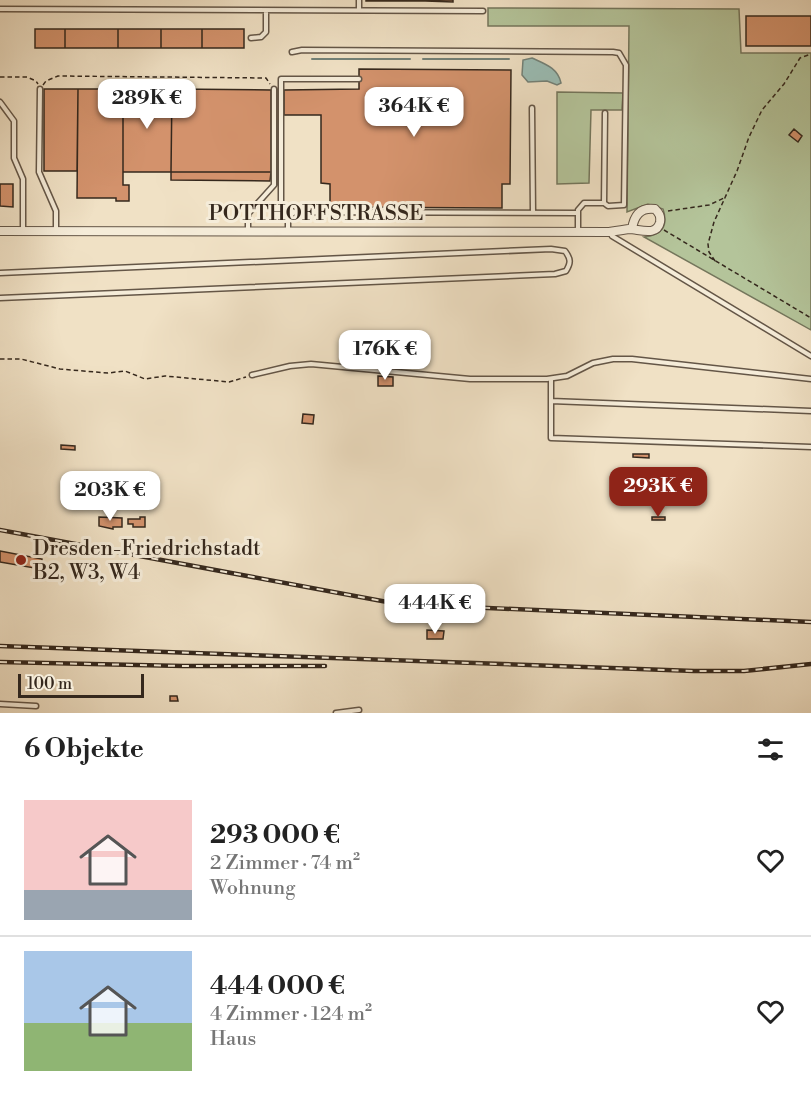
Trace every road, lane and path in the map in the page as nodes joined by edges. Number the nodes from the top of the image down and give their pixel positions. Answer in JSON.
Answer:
{"nodes":[{"id":1,"x":359,"y":0,"type":"edge"},
{"id":2,"x":0,"y":9,"type":"edge"},
{"id":3,"x":266,"y":10,"type":"junction"},
{"id":4,"x":359,"y":10,"type":"junction"},
{"id":5,"x":483,"y":11,"type":"dead end"},
{"id":6,"x":251,"y":38,"type":"dead end"},
{"id":7,"x":292,"y":52,"type":"dead end"},
{"id":8,"x":811,"y":54,"type":"edge"},
{"id":9,"x":0,"y":77,"type":"edge"},
{"id":10,"x":359,"y":79,"type":"dead end"},
{"id":11,"x":40,"y":89,"type":"junction"},
{"id":12,"x":274,"y":89,"type":"joint"},
{"id":13,"x":0,"y":102,"type":"edge"},
{"id":14,"x":532,"y":108,"type":"dead end"},
{"id":15,"x":606,"y":113,"type":"dead end"},
{"id":16,"x":728,"y":193,"type":"junction"},
{"id":17,"x":604,"y":203,"type":"junction"},
{"id":18,"x":294,"y":212,"type":"junction"},
{"id":19,"x":533,"y":213,"type":"junction"},
{"id":20,"x":578,"y":213,"type":"junction"},
{"id":21,"x":660,"y":214,"type":"junction"},
{"id":22,"x":658,"y":227,"type":"junction"},
{"id":23,"x":632,"y":229,"type":"junction"},
{"id":24,"x":0,"y":231,"type":"edge"},
{"id":25,"x":23,"y":231,"type":"junction"},
{"id":26,"x":56,"y":231,"type":"junction"},
{"id":27,"x":248,"y":231,"type":"junction"},
{"id":28,"x":288,"y":231,"type":"junction"},
{"id":29,"x":578,"y":232,"type":"junction"},
{"id":30,"x":609,"y":232,"type":"junction"},
{"id":31,"x":715,"y":261,"type":"junction"},
{"id":32,"x":0,"y":273,"type":"edge"},
{"id":33,"x":0,"y":298,"type":"edge"},
{"id":34,"x":811,"y":318,"type":"edge"},
{"id":35,"x":811,"y":356,"type":"edge"},
{"id":36,"x":0,"y":359,"type":"edge"},
{"id":37,"x":252,"y":375,"type":"joint"},
{"id":38,"x":551,"y":379,"type":"junction"},
{"id":39,"x":811,"y":380,"type":"edge"},
{"id":40,"x":551,"y":401,"type":"junction"},
{"id":41,"x":811,"y":411,"type":"edge"},
{"id":42,"x":811,"y":447,"type":"edge"},
{"id":43,"x":0,"y":704,"type":"edge"},
{"id":44,"x":36,"y":706,"type":"dead end"},
{"id":45,"x":359,"y":710,"type":"dead end"},
{"id":46,"x":336,"y":713,"type":"edge"}],
"edges":[{"from":1,"to":4,"type":"lane"},
{"from":2,"to":3,"type":"lane"},
{"from":3,"to":4,"type":"lane"},
{"from":3,"to":6,"type":"lane"},
{"from":4,"to":5,"type":"lane"},
{"from":7,"to":17,"type":"lane"},
{"from":8,"to":16,"type":"path"},
{"from":9,"to":11,"type":"path"},
{"from":10,"to":18,"type":"lane"},
{"from":11,"to":12,"type":"path"},
{"from":11,"to":26,"type":"lane"},
{"from":12,"to":27,"type":"lane"},
{"from":13,"to":25,"type":"lane"},
{"from":14,"to":19,"type":"lane"},
{"from":15,"to":17,"type":"lane"},
{"from":16,"to":21,"type":"path"},
{"from":16,"to":31,"type":"path"},
{"from":17,"to":20,"type":"lane"},
{"from":18,"to":19,"type":"lane"},
{"from":18,"to":28,"type":"lane"},
{"from":19,"to":20,"type":"lane"},
{"from":20,"to":29,"type":"lane"},
{"from":21,"to":22,"type":"street"},
{"from":21,"to":23,"type":"street"},
{"from":22,"to":23,"type":"street","name":"POTTHOFFSTRASSE"},
{"from":22,"to":31,"type":"path"},
{"from":23,"to":30,"type":"street","name":"POTTHOFFSTRASSE"},
{"from":24,"to":25,"type":"street","name":"POTTHOFFSTRASSE"},
{"from":25,"to":26,"type":"street","name":"POTTHOFFSTRASSE"},
{"from":26,"to":27,"type":"street","name":"POTTHOFFSTRASSE"},
{"from":27,"to":28,"type":"street","name":"POTTHOFFSTRASSE"},
{"from":28,"to":29,"type":"street","name":"POTTHOFFSTRASSE"},
{"from":29,"to":30,"type":"street","name":"POTTHOFFSTRASSE"},
{"from":30,"to":35,"type":"lane"},
{"from":31,"to":34,"type":"path"},
{"from":32,"to":33,"type":"lane"},
{"from":36,"to":37,"type":"path"},
{"from":37,"to":38,"type":"lane"},
{"from":38,"to":39,"type":"lane"},
{"from":38,"to":40,"type":"lane"},
{"from":40,"to":41,"type":"lane"},
{"from":40,"to":42,"type":"lane"},
{"from":43,"to":44,"type":"lane"},
{"from":45,"to":46,"type":"lane"}]}
